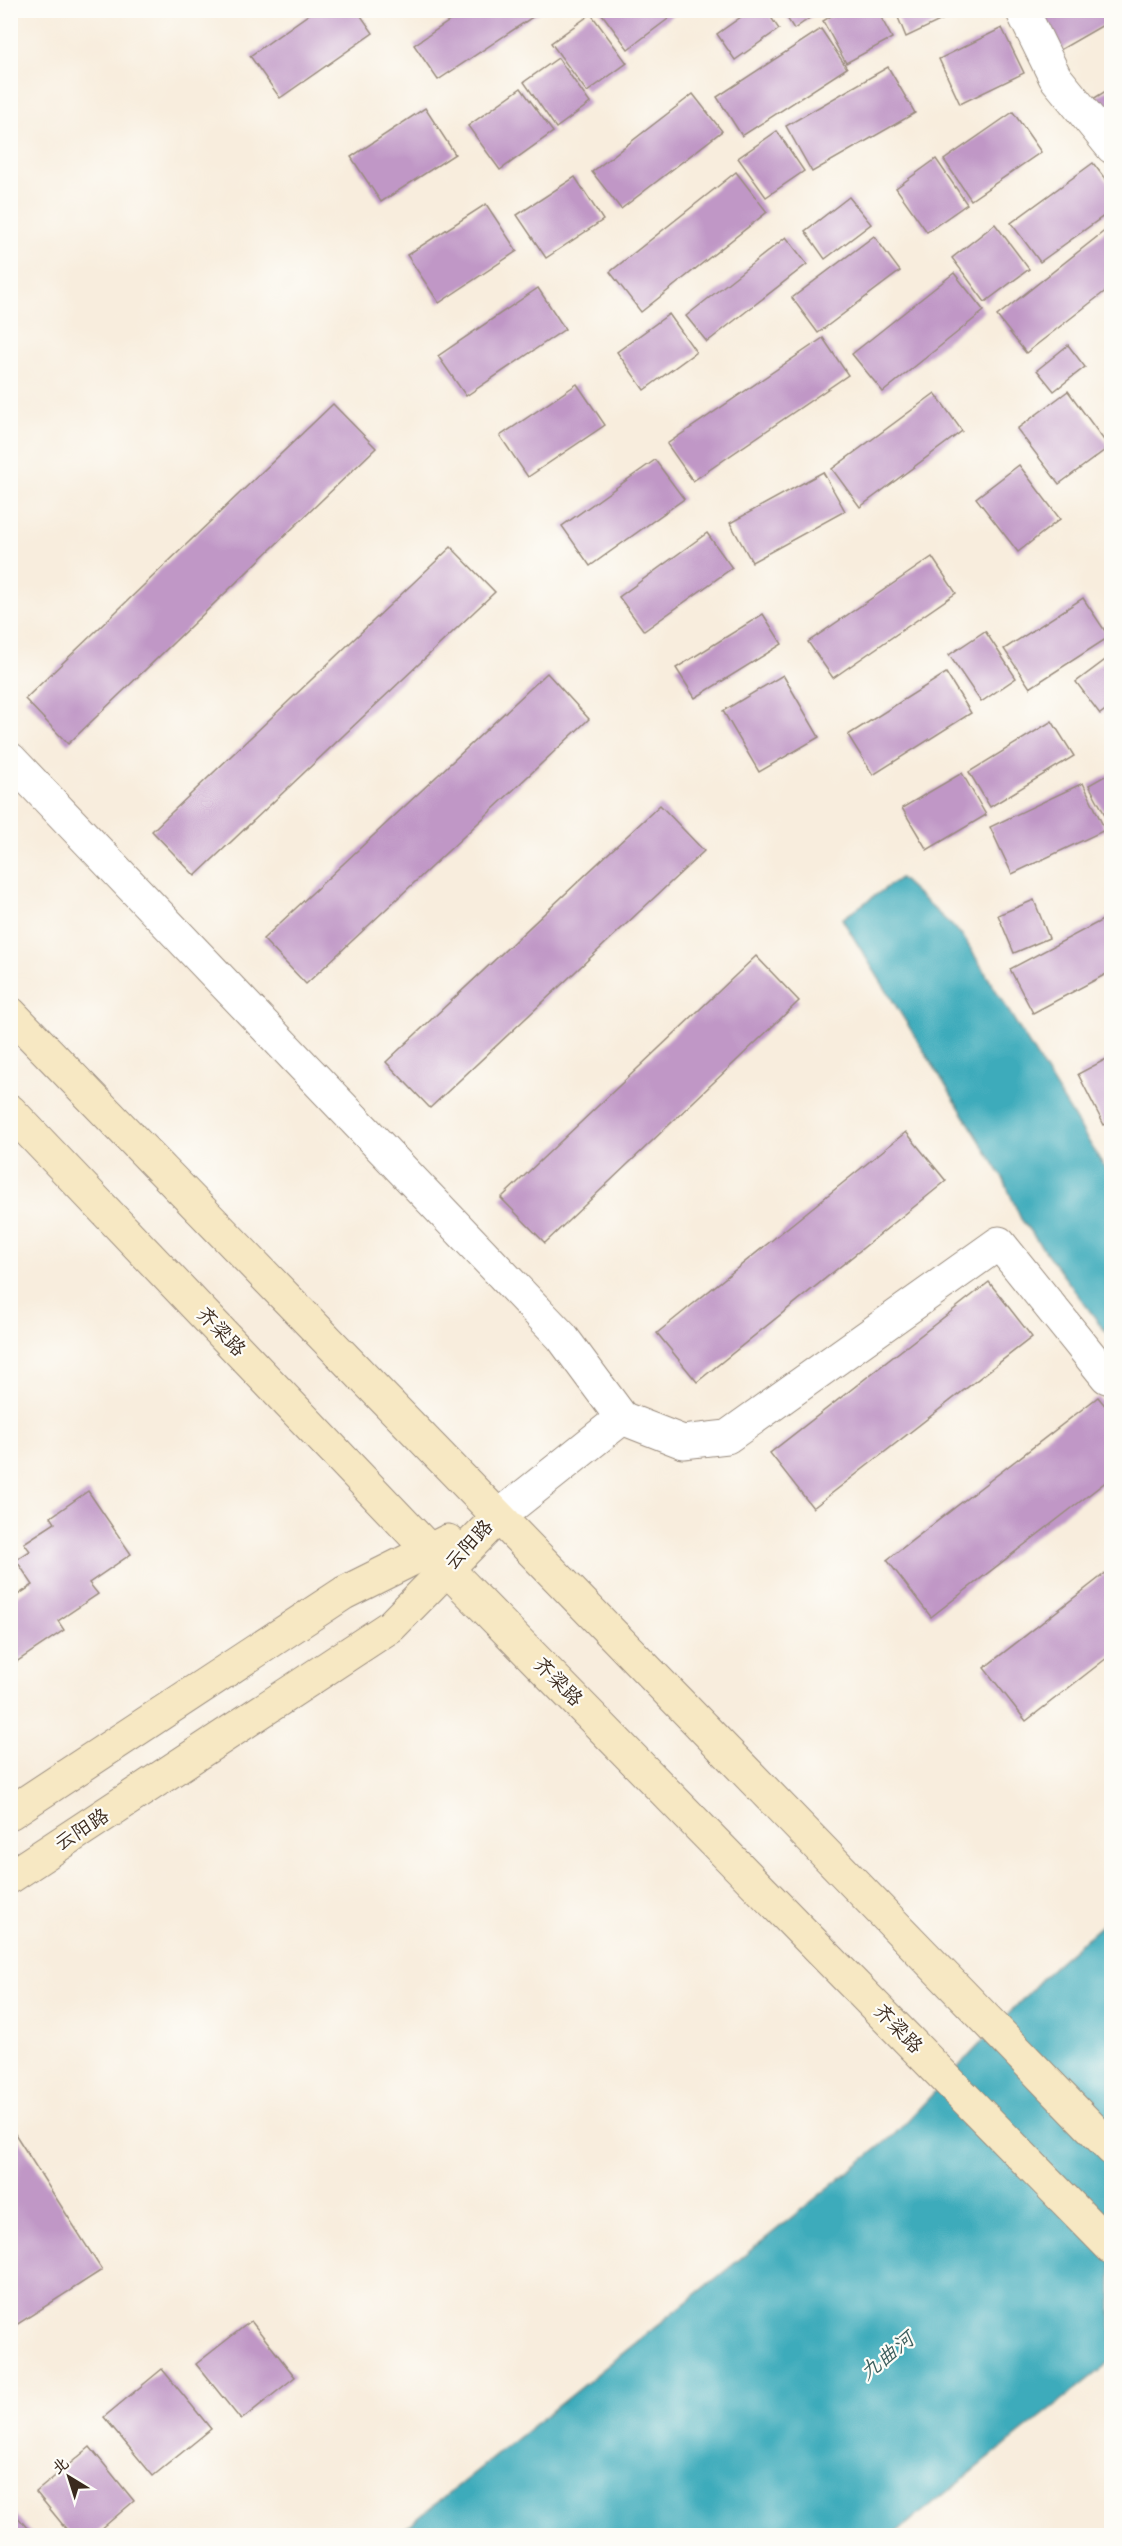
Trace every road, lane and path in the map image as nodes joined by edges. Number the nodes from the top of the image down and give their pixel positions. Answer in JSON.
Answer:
{"nodes":[{"id":1,"x":1022,"y":10,"type":"edge"},
{"id":2,"x":1112,"y":147,"type":"edge"},
{"id":3,"x":10,"y":759,"type":"edge"},
{"id":4,"x":10,"y":1013,"type":"edge"},
{"id":5,"x":10,"y":1111,"type":"edge"},
{"id":6,"x":1112,"y":1378,"type":"edge"},
{"id":7,"x":622,"y":1418,"type":"junction"},
{"id":8,"x":498,"y":1517,"type":"junction"},
{"id":9,"x":438,"y":1560,"type":"junction"},
{"id":10,"x":10,"y":1814,"type":"edge"},
{"id":11,"x":10,"y":1877,"type":"edge"},
{"id":12,"x":1112,"y":2149,"type":"edge"},
{"id":13,"x":1112,"y":2248,"type":"edge"}],
"edges":[{"from":1,"to":2,"type":"street"},
{"from":3,"to":7,"type":"street"},
{"from":4,"to":8,"type":"main road"},
{"from":5,"to":9,"type":"main road","name":"齐梁路"},
{"from":6,"to":7,"type":"street"},
{"from":7,"to":8,"type":"street"},
{"from":8,"to":9,"type":"main road","name":"云阳路"},
{"from":8,"to":12,"type":"main road"},
{"from":9,"to":10,"type":"main road","name":"云阳路"},
{"from":9,"to":11,"type":"main road","name":"云阳路"},
{"from":9,"to":13,"type":"main road","name":"齐梁路"}]}
